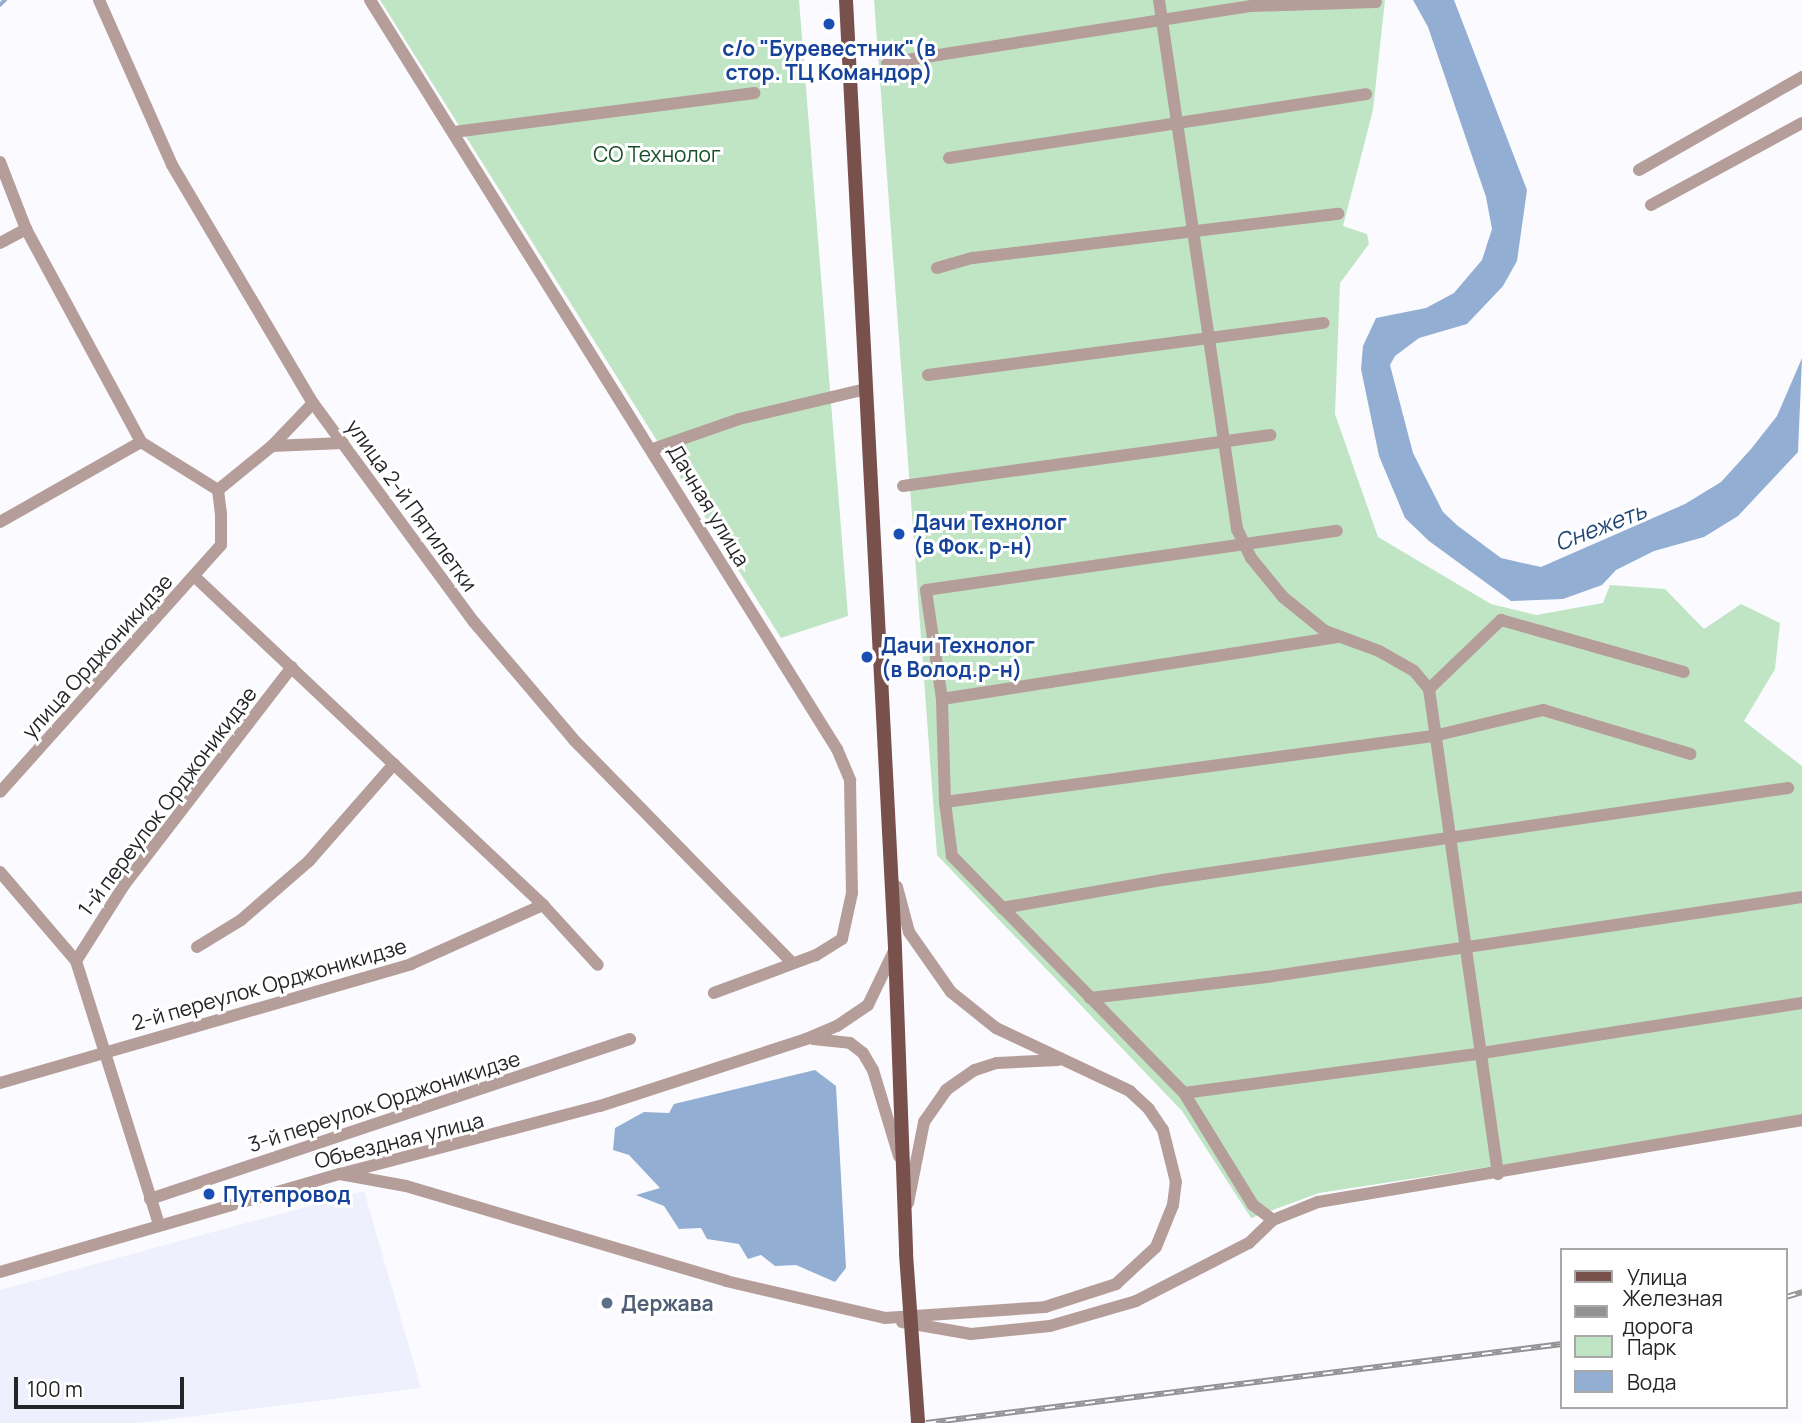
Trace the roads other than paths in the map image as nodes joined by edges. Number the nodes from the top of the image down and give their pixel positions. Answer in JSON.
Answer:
{"nodes":[{"id":1,"x":99,"y":0,"type":"edge"},
{"id":2,"x":370,"y":0,"type":"edge"},
{"id":3,"x":846,"y":0,"type":"edge"},
{"id":4,"x":1159,"y":0,"type":"edge"},
{"id":5,"x":1376,"y":2,"type":"dead end"},
{"id":6,"x":1161,"y":19,"type":"junction"},
{"id":7,"x":887,"y":62,"type":"dead end"},
{"id":8,"x":1802,"y":76,"type":"edge"},
{"id":9,"x":754,"y":93,"type":"dead end"},
{"id":10,"x":1366,"y":94,"type":"dead end"},
{"id":11,"x":1802,"y":122,"type":"edge"},
{"id":12,"x":1176,"y":125,"type":"junction"},
{"id":13,"x":454,"y":132,"type":"junction"},
{"id":14,"x":949,"y":158,"type":"dead end"},
{"id":15,"x":0,"y":162,"type":"edge"},
{"id":16,"x":1639,"y":170,"type":"dead end"},
{"id":17,"x":1651,"y":205,"type":"dead end"},
{"id":18,"x":1338,"y":214,"type":"dead end"},
{"id":19,"x":26,"y":229,"type":"junction"},
{"id":20,"x":1191,"y":232,"type":"junction"},
{"id":21,"x":0,"y":243,"type":"edge"},
{"id":22,"x":937,"y":268,"type":"dead end"},
{"id":23,"x":1324,"y":323,"type":"dead end"},
{"id":24,"x":1208,"y":338,"type":"junction"},
{"id":25,"x":928,"y":374,"type":"dead end"},
{"id":26,"x":866,"y":390,"type":"junction"},
{"id":27,"x":313,"y":403,"type":"junction"},
{"id":28,"x":1270,"y":435,"type":"dead end"},
{"id":29,"x":141,"y":442,"type":"junction"},
{"id":30,"x":343,"y":443,"type":"junction"},
{"id":31,"x":1224,"y":444,"type":"junction"},
{"id":32,"x":272,"y":446,"type":"junction"},
{"id":33,"x":653,"y":449,"type":"junction"},
{"id":34,"x":903,"y":486,"type":"dead end"},
{"id":35,"x":218,"y":490,"type":"junction"},
{"id":36,"x":0,"y":522,"type":"edge"},
{"id":37,"x":1337,"y":531,"type":"dead end"},
{"id":38,"x":1246,"y":547,"type":"junction"},
{"id":39,"x":194,"y":576,"type":"junction"},
{"id":40,"x":1342,"y":637,"type":"junction"},
{"id":41,"x":292,"y":667,"type":"junction"},
{"id":42,"x":1684,"y":672,"type":"dead end"},
{"id":43,"x":1429,"y":689,"type":"junction"},
{"id":44,"x":942,"y":699,"type":"junction"},
{"id":45,"x":1438,"y":735,"type":"junction"},
{"id":46,"x":1691,"y":754,"type":"dead end"},
{"id":47,"x":394,"y":764,"type":"junction"},
{"id":48,"x":1788,"y":789,"type":"dead end"},
{"id":49,"x":0,"y":792,"type":"edge"},
{"id":50,"x":945,"y":802,"type":"junction"},
{"id":51,"x":1453,"y":840,"type":"junction"},
{"id":52,"x":890,"y":847,"type":"junction"},
{"id":53,"x":0,"y":872,"type":"edge"},
{"id":54,"x":1802,"y":897,"type":"edge"},
{"id":55,"x":543,"y":905,"type":"junction"},
{"id":56,"x":1002,"y":908,"type":"junction"},
{"id":57,"x":1467,"y":944,"type":"junction"},
{"id":58,"x":197,"y":947,"type":"dead end"},
{"id":59,"x":895,"y":949,"type":"junction"},
{"id":60,"x":76,"y":961,"type":"junction"},
{"id":61,"x":792,"y":963,"type":"junction"},
{"id":62,"x":598,"y":965,"type":"dead end"},
{"id":63,"x":714,"y":993,"type":"dead end"},
{"id":64,"x":1090,"y":998,"type":"junction"},
{"id":65,"x":1802,"y":1004,"type":"edge"},
{"id":66,"x":630,"y":1039,"type":"dead end"},
{"id":67,"x":806,"y":1039,"type":"junction"},
{"id":68,"x":107,"y":1052,"type":"junction"},
{"id":69,"x":1482,"y":1054,"type":"junction"},
{"id":70,"x":1061,"y":1060,"type":"junction"},
{"id":71,"x":0,"y":1083,"type":"edge"},
{"id":72,"x":1184,"y":1093,"type":"junction"},
{"id":73,"x":1802,"y":1120,"type":"edge"},
{"id":74,"x":393,"y":1164,"type":"junction"},
{"id":75,"x":902,"y":1166,"type":"junction"},
{"id":76,"x":340,"y":1174,"type":"junction"},
{"id":77,"x":1498,"y":1174,"type":"junction"},
{"id":78,"x":396,"y":1184,"type":"junction"},
{"id":79,"x":150,"y":1199,"type":"junction"},
{"id":80,"x":1273,"y":1220,"type":"junction"},
{"id":81,"x":159,"y":1225,"type":"junction"},
{"id":82,"x":905,"y":1226,"type":"junction"},
{"id":83,"x":0,"y":1272,"type":"edge"},
{"id":84,"x":885,"y":1318,"type":"junction"},
{"id":85,"x":918,"y":1423,"type":"edge"}],
"edges":[{"from":1,"to":27,"type":"street","name":"улица 2-й Пятилетки"},
{"from":2,"to":13,"type":"street","name":"Дачная улица"},
{"from":3,"to":26,"type":"main road"},
{"from":4,"to":6,"type":"street"},
{"from":5,"to":6,"type":"street"},
{"from":6,"to":7,"type":"street"},
{"from":6,"to":12,"type":"street"},
{"from":8,"to":16,"type":"street"},
{"from":9,"to":13,"type":"street"},
{"from":10,"to":12,"type":"street"},
{"from":11,"to":17,"type":"street"},
{"from":12,"to":14,"type":"street"},
{"from":12,"to":20,"type":"street"},
{"from":13,"to":33,"type":"street","name":"Дачная улица"},
{"from":15,"to":19,"type":"street"},
{"from":18,"to":20,"type":"street"},
{"from":19,"to":21,"type":"street"},
{"from":19,"to":29,"type":"street"},
{"from":20,"to":22,"type":"street"},
{"from":20,"to":24,"type":"street"},
{"from":23,"to":24,"type":"street"},
{"from":24,"to":25,"type":"street"},
{"from":24,"to":31,"type":"street"},
{"from":26,"to":33,"type":"street"},
{"from":26,"to":52,"type":"main road"},
{"from":27,"to":30,"type":"street","name":"улица 2-й Пятилетки"},
{"from":27,"to":32,"type":"street"},
{"from":28,"to":31,"type":"street"},
{"from":29,"to":35,"type":"street"},
{"from":29,"to":36,"type":"street"},
{"from":30,"to":32,"type":"street"},
{"from":30,"to":61,"type":"street","name":"улица 2-й Пятилетки"},
{"from":31,"to":34,"type":"street"},
{"from":31,"to":38,"type":"street"},
{"from":32,"to":35,"type":"street"},
{"from":33,"to":61,"type":"street","name":"Дачная улица"},
{"from":35,"to":39,"type":"street","name":"улица Орджоникидзе"},
{"from":37,"to":38,"type":"street"},
{"from":38,"to":40,"type":"street"},
{"from":38,"to":44,"type":"street"},
{"from":39,"to":41,"type":"street"},
{"from":39,"to":49,"type":"street","name":"улица Орджоникидзе"},
{"from":40,"to":43,"type":"street"},
{"from":40,"to":44,"type":"street"},
{"from":41,"to":47,"type":"street"},
{"from":41,"to":60,"type":"street","name":"1-й переулок Орджоникидзе"},
{"from":42,"to":43,"type":"street"},
{"from":43,"to":45,"type":"street"},
{"from":44,"to":50,"type":"street"},
{"from":45,"to":46,"type":"street"},
{"from":45,"to":50,"type":"street"},
{"from":45,"to":51,"type":"street"},
{"from":47,"to":55,"type":"street"},
{"from":47,"to":58,"type":"street"},
{"from":48,"to":51,"type":"street"},
{"from":50,"to":56,"type":"street"},
{"from":51,"to":56,"type":"street"},
{"from":51,"to":57,"type":"street"},
{"from":52,"to":59,"type":"main road"},
{"from":52,"to":70,"type":"street"},
{"from":53,"to":60,"type":"street"},
{"from":54,"to":57,"type":"street"},
{"from":55,"to":62,"type":"street"},
{"from":55,"to":68,"type":"street","name":"2-й переулок Орджоникидзе"},
{"from":56,"to":64,"type":"street"},
{"from":57,"to":64,"type":"street"},
{"from":57,"to":69,"type":"street"},
{"from":59,"to":67,"type":"street"},
{"from":59,"to":75,"type":"main road"},
{"from":60,"to":68,"type":"street"},
{"from":61,"to":63,"type":"street","name":"Дачная улица"},
{"from":64,"to":72,"type":"street"},
{"from":65,"to":69,"type":"street"},
{"from":66,"to":79,"type":"street","name":"3-й переулок Орджоникидзе"},
{"from":67,"to":74,"type":"street","name":"Объездная улица"},
{"from":67,"to":75,"type":"street"},
{"from":68,"to":71,"type":"street","name":"2-й переулок Орджоникидзе"},
{"from":68,"to":79,"type":"street"},
{"from":69,"to":72,"type":"street"},
{"from":69,"to":77,"type":"street"},
{"from":70,"to":82,"type":"street"},
{"from":70,"to":84,"type":"street"},
{"from":72,"to":80,"type":"street"},
{"from":73,"to":77,"type":"street"},
{"from":74,"to":76,"type":"street","name":"Объездная улица"},
{"from":74,"to":78,"type":"street"},
{"from":75,"to":82,"type":"main road"},
{"from":76,"to":78,"type":"street"},
{"from":76,"to":81,"type":"street","name":"Объездная улица"},
{"from":77,"to":80,"type":"street"},
{"from":78,"to":84,"type":"street"},
{"from":79,"to":81,"type":"street"},
{"from":80,"to":84,"type":"street"},
{"from":81,"to":83,"type":"street","name":"Объездная улица"},
{"from":82,"to":85,"type":"main road","bridge":true}]}
